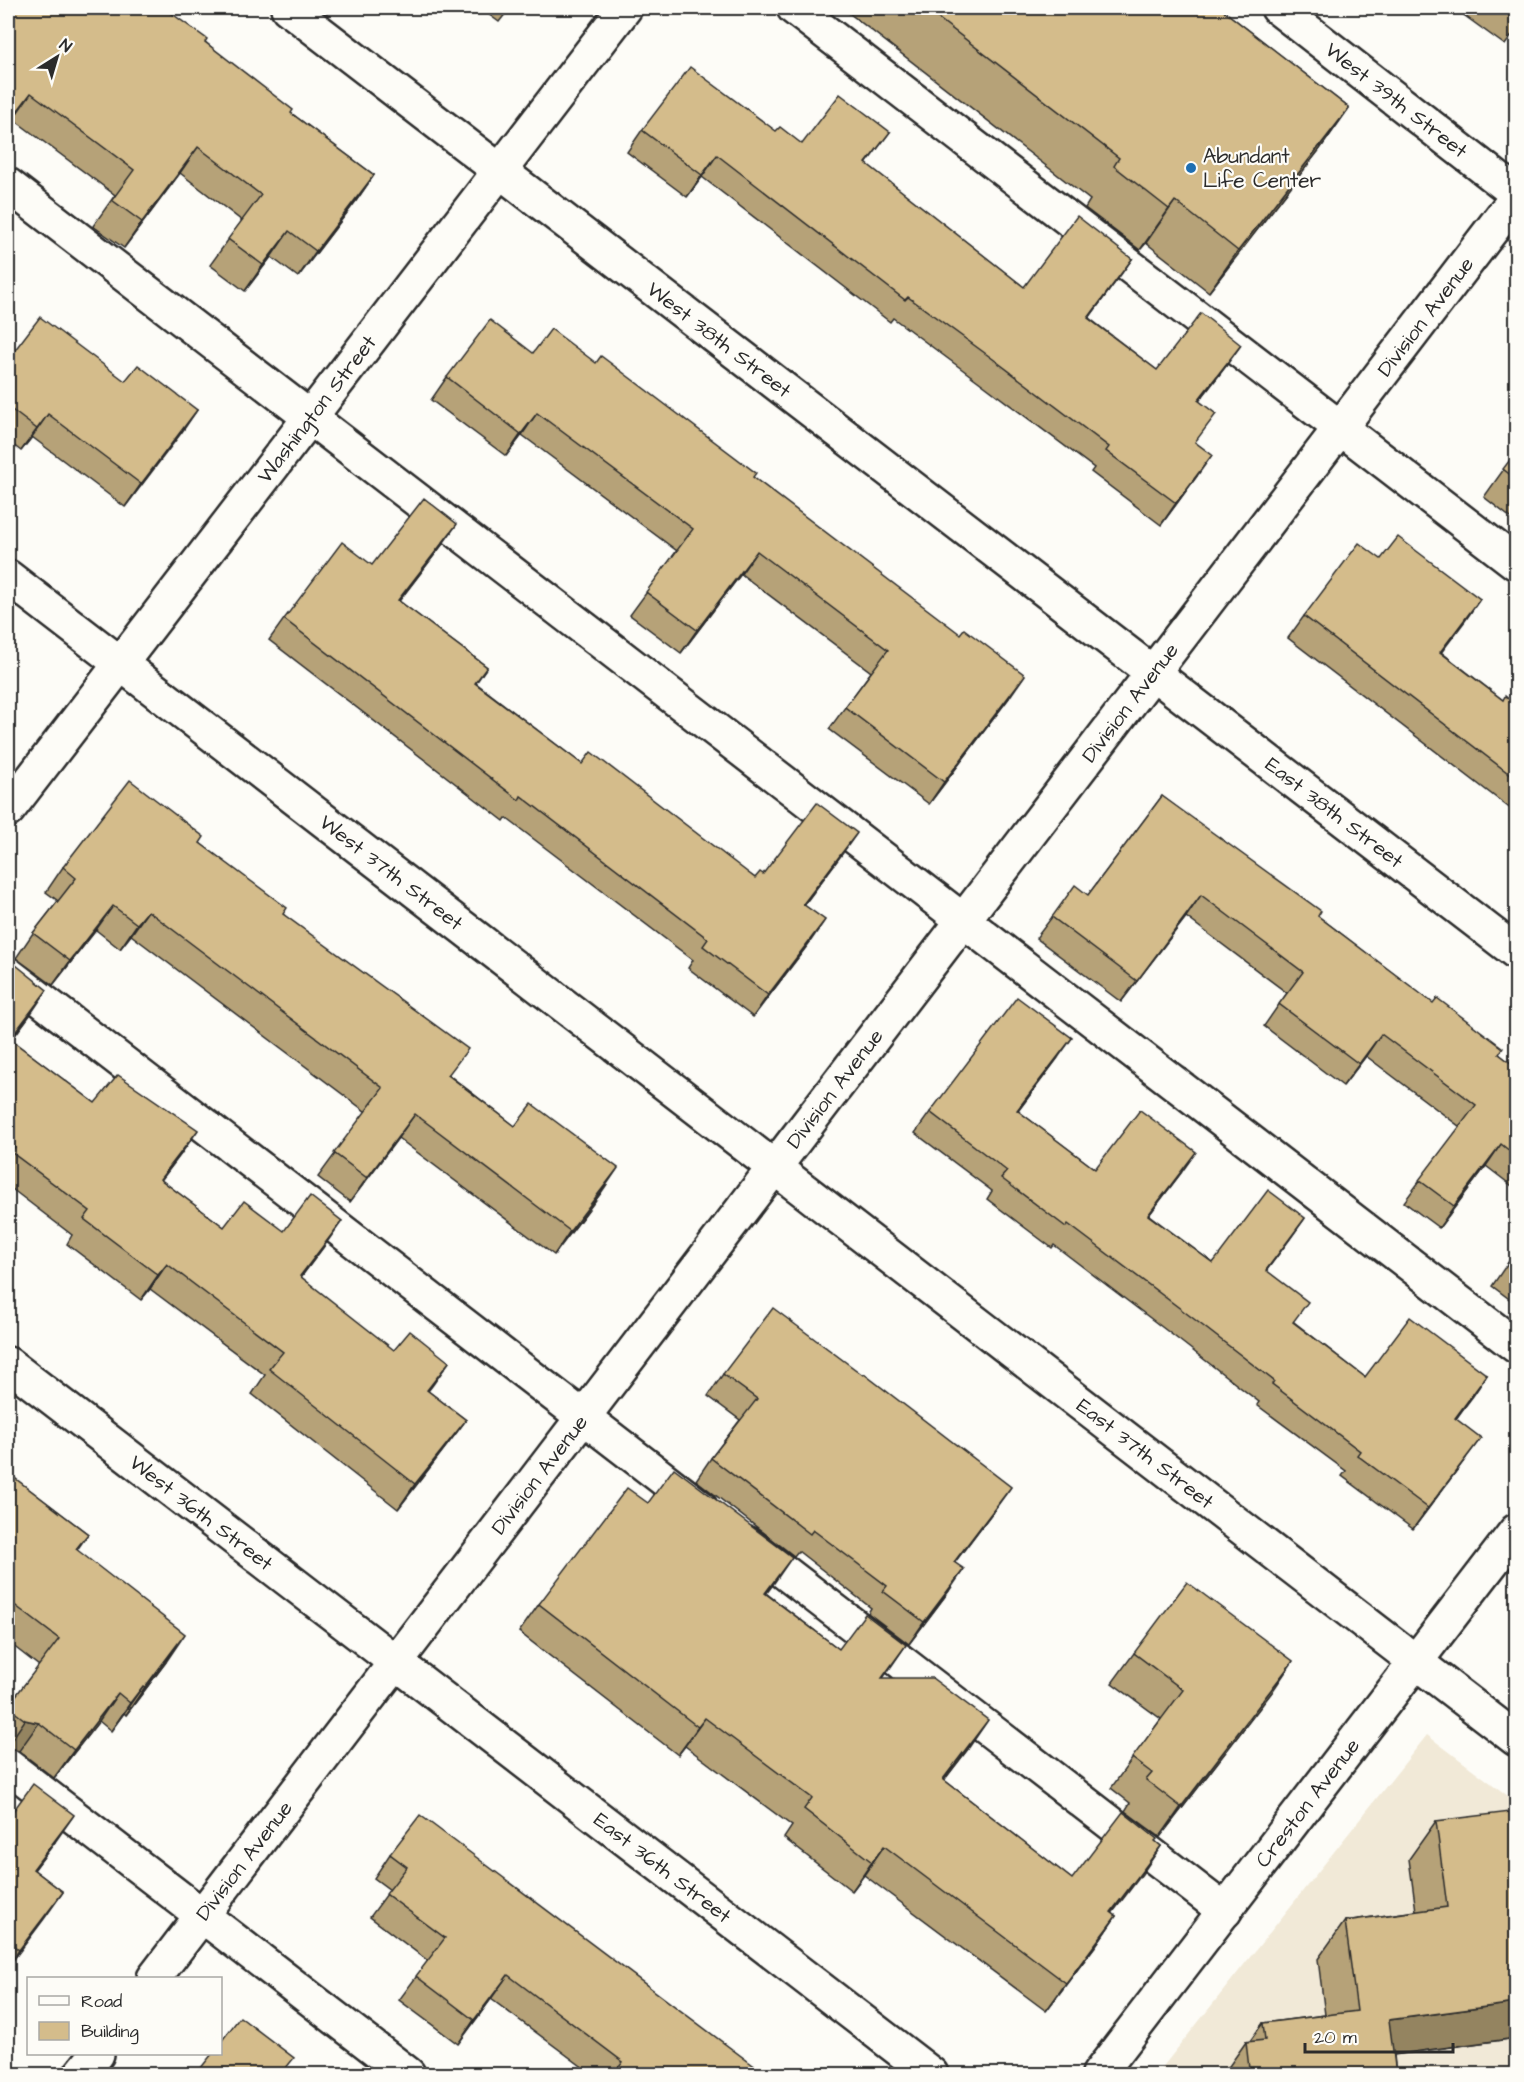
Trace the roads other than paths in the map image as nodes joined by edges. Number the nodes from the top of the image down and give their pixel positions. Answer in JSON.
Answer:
{"nodes":[{"id":1,"x":288,"y":8,"type":"edge"},
{"id":2,"x":625,"y":8,"type":"edge"},
{"id":3,"x":794,"y":8,"type":"edge"},
{"id":4,"x":1278,"y":8,"type":"edge"},
{"id":5,"x":500,"y":171,"type":"junction"},
{"id":6,"x":8,"y":185,"type":"edge"},
{"id":7,"x":1516,"y":192,"type":"edge"},
{"id":8,"x":1516,"y":198,"type":"edge"},
{"id":9,"x":310,"y":417,"type":"junction"},
{"id":10,"x":1341,"y":427,"type":"junction"},
{"id":11,"x":1516,"y":562,"type":"edge"},
{"id":12,"x":8,"y":577,"type":"edge"},
{"id":13,"x":120,"y":664,"type":"junction"},
{"id":14,"x":1153,"y":672,"type":"junction"},
{"id":15,"x":8,"y":810,"type":"edge"},
{"id":16,"x":963,"y":921,"type":"junction"},
{"id":17,"x":1516,"y":952,"type":"edge"},
{"id":18,"x":8,"y":974,"type":"edge"},
{"id":19,"x":774,"y":1168,"type":"junction"},
{"id":20,"x":1516,"y":1346,"type":"edge"},
{"id":21,"x":8,"y":1364,"type":"edge"},
{"id":22,"x":584,"y":1417,"type":"junction"},
{"id":23,"x":1516,"y":1531,"type":"edge"},
{"id":24,"x":1416,"y":1662,"type":"junction"},
{"id":25,"x":396,"y":1663,"type":"junction"},
{"id":26,"x":1516,"y":1739,"type":"edge"},
{"id":27,"x":8,"y":1767,"type":"edge"},
{"id":28,"x":1225,"y":1911,"type":"junction"},
{"id":29,"x":202,"y":1916,"type":"junction"},
{"id":30,"x":155,"y":1977,"type":"edge"},
{"id":31,"x":96,"y":2055,"type":"edge"},
{"id":32,"x":81,"y":2074,"type":"edge"},
{"id":33,"x":408,"y":2074,"type":"edge"},
{"id":34,"x":931,"y":2074,"type":"edge"},
{"id":35,"x":1099,"y":2074,"type":"edge"}],
"edges":[{"from":1,"to":5,"type":"street","name":"West 38th Street"},
{"from":2,"to":5,"type":"street","name":"Washington Street"},
{"from":3,"to":10,"type":"street"},
{"from":4,"to":7,"type":"street","name":"West 39th Street"},
{"from":5,"to":9,"type":"street","name":"Washington Street"},
{"from":5,"to":14,"type":"street","name":"West 38th Street"},
{"from":6,"to":9,"type":"street"},
{"from":8,"to":10,"type":"street","name":"Division Avenue"},
{"from":9,"to":13,"type":"street","name":"Washington Street"},
{"from":9,"to":16,"type":"street"},
{"from":10,"to":11,"type":"street"},
{"from":10,"to":14,"type":"street","name":"Division Avenue"},
{"from":12,"to":13,"type":"street","name":"West 37th Street"},
{"from":13,"to":15,"type":"street","name":"Washington Street"},
{"from":13,"to":19,"type":"street","name":"West 37th Street"},
{"from":14,"to":16,"type":"street","name":"Division Avenue"},
{"from":14,"to":17,"type":"street","name":"East 38th Street"},
{"from":16,"to":19,"type":"street","name":"Division Avenue"},
{"from":16,"to":20,"type":"street"},
{"from":18,"to":22,"type":"street"},
{"from":19,"to":22,"type":"street","name":"Division Avenue"},
{"from":19,"to":24,"type":"street","name":"East 37th Street"},
{"from":21,"to":25,"type":"street","name":"West 36th Street"},
{"from":22,"to":25,"type":"street","name":"Division Avenue"},
{"from":22,"to":28,"type":"street"},
{"from":23,"to":24,"type":"street","name":"Creston Avenue"},
{"from":24,"to":26,"type":"street","name":"East 37th Street"},
{"from":24,"to":28,"type":"street","name":"Creston Avenue"},
{"from":25,"to":29,"type":"street","name":"Division Avenue"},
{"from":25,"to":34,"type":"street","name":"East 36th Street"},
{"from":27,"to":29,"type":"street"},
{"from":28,"to":35,"type":"street","name":"Creston Avenue"},
{"from":29,"to":30,"type":"street","name":"Division Avenue"},
{"from":29,"to":33,"type":"street"},
{"from":31,"to":32,"type":"street"}]}
